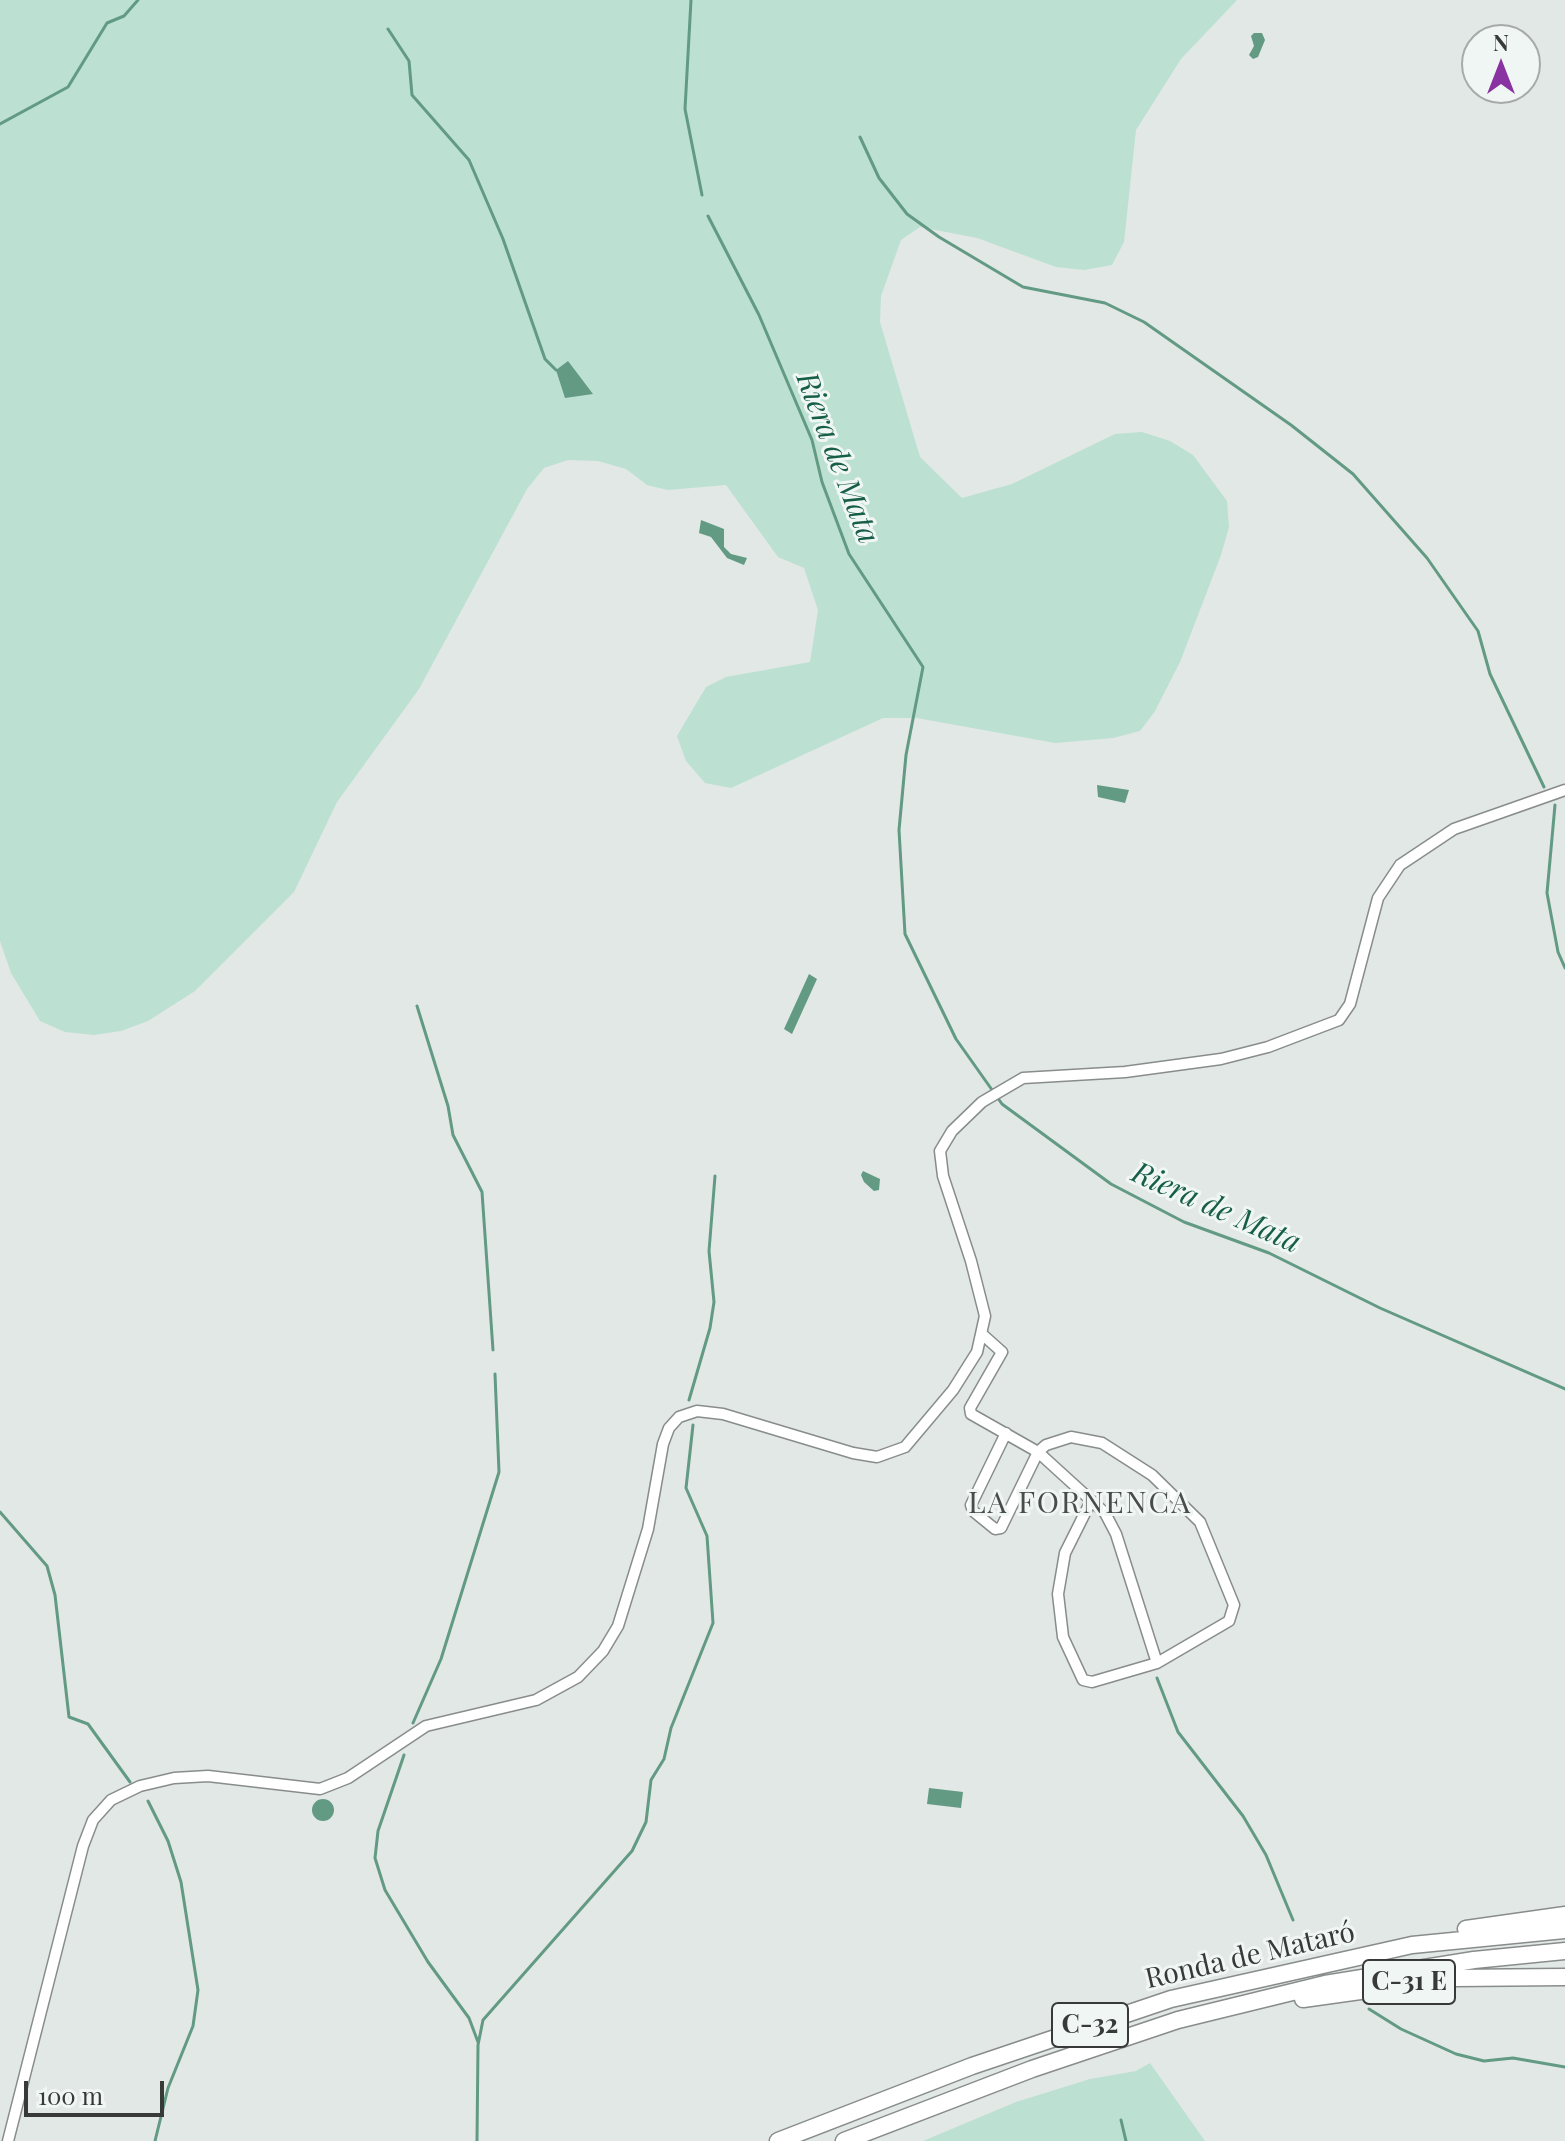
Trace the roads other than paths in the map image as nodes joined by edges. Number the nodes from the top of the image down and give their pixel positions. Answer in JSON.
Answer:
{"nodes":[{"id":1,"x":1565,"y":790,"type":"edge"},
{"id":2,"x":983,"y":1335,"type":"junction"},
{"id":3,"x":1006,"y":1433,"type":"junction"},
{"id":4,"x":1038,"y":1452,"type":"junction"},
{"id":5,"x":1091,"y":1501,"type":"junction"},
{"id":6,"x":1157,"y":1663,"type":"junction"},
{"id":7,"x":1565,"y":1915,"type":"edge"},
{"id":8,"x":1565,"y":1930,"type":"edge"},
{"id":9,"x":1412,"y":1945,"type":"junction"},
{"id":10,"x":1565,"y":1951,"type":"edge"},
{"id":11,"x":1565,"y":1977,"type":"edge"},
{"id":12,"x":1253,"y":2001,"type":"junction"},
{"id":13,"x":977,"y":2089,"type":"junction"},
{"id":14,"x":8,"y":2141,"type":"edge"},
{"id":15,"x":778,"y":2141,"type":"edge"},
{"id":16,"x":844,"y":2141,"type":"edge"},
{"id":17,"x":871,"y":2141,"type":"edge"}],
"edges":[{"from":1,"to":2,"type":"street"},
{"from":2,"to":3,"type":"street"},
{"from":2,"to":14,"type":"street"},
{"from":3,"to":4,"type":"street"},
{"from":3,"to":4,"type":"street"},
{"from":4,"to":5,"type":"street"},
{"from":4,"to":6,"type":"street"},
{"from":5,"to":6,"type":"street"},
{"from":5,"to":6,"type":"street"},
{"from":7,"to":9,"type":"highway","number":"C-31 E"},
{"from":8,"to":9,"type":"highway","name":"Ronda de Mataró","number":"C-32"},
{"from":9,"to":15,"type":"highway","name":"Ronda de Mataró","number":"C-32"},
{"from":10,"to":12,"type":"highway","name":"Ronda de Mataró","number":"C-32"},
{"from":11,"to":12,"type":"highway","number":"C-31 E"},
{"from":12,"to":13,"type":"highway","name":"Ronda de Mataró","number":"C-32"},
{"from":13,"to":16,"type":"highway","name":"Ronda de Mataró","number":"C-32"},
{"from":13,"to":17,"type":"highway"}]}
